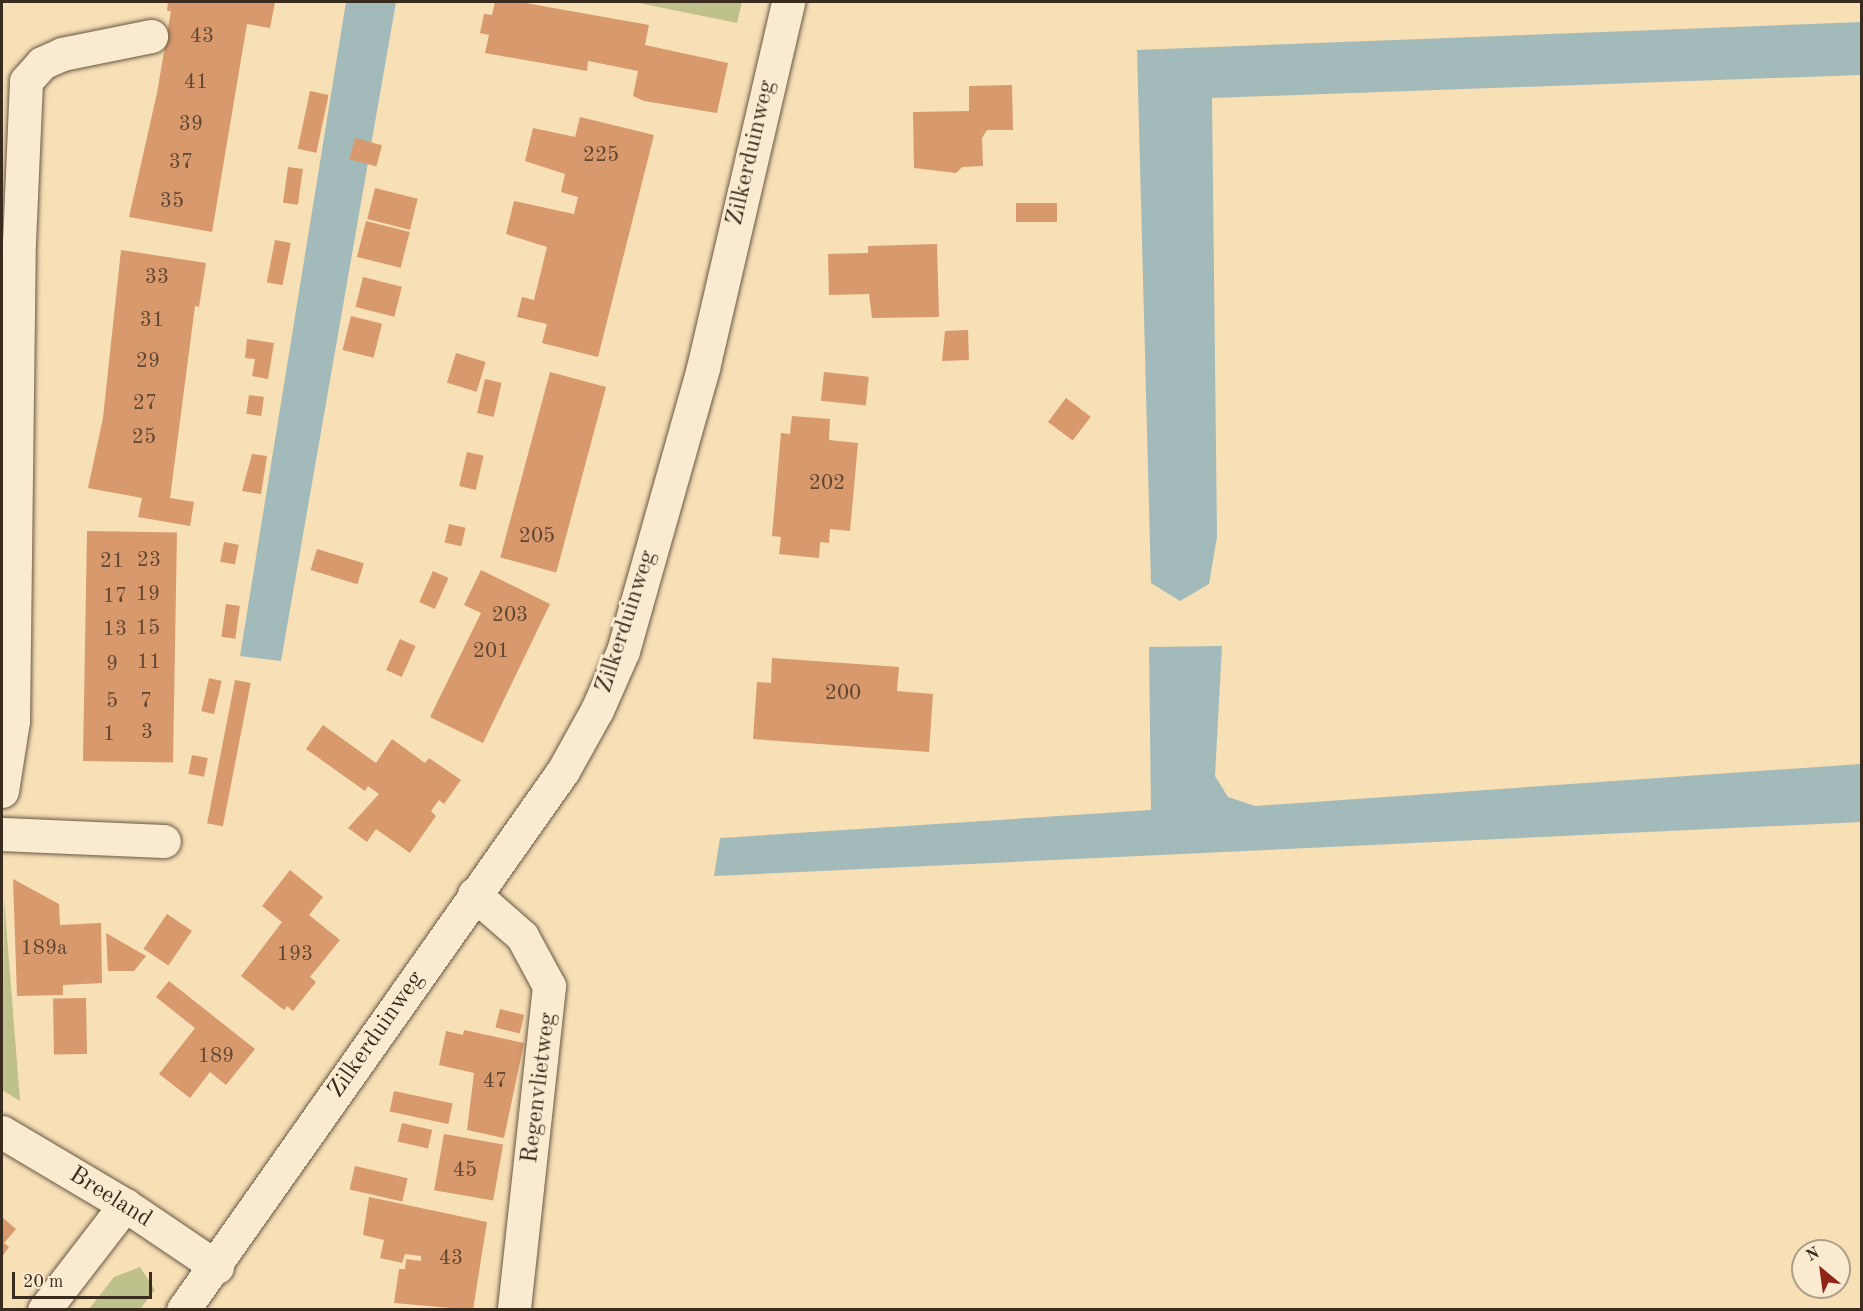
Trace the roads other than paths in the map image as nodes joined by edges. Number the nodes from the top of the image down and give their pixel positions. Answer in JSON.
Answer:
{"nodes":[{"id":1,"x":788,"y":2,"type":"edge"},
{"id":2,"x":151,"y":36,"type":"dead end"},
{"id":3,"x":10,"y":409,"type":"edge"},
{"id":4,"x":2,"y":791,"type":"edge"},
{"id":5,"x":2,"y":834,"type":"edge"},
{"id":6,"x":164,"y":841,"type":"dead end"},
{"id":7,"x":474,"y":894,"type":"junction"},
{"id":8,"x":2,"y":1132,"type":"edge"},
{"id":9,"x":125,"y":1205,"type":"junction"},
{"id":10,"x":217,"y":1267,"type":"junction"},
{"id":11,"x":44,"y":1310,"type":"edge"},
{"id":12,"x":183,"y":1310,"type":"edge"},
{"id":13,"x":514,"y":1310,"type":"edge"}],
"edges":[{"from":1,"to":7,"type":"street","name":"Zilkerduinweg"},
{"from":2,"to":3,"type":"street"},
{"from":3,"to":4,"type":"street"},
{"from":5,"to":6,"type":"street"},
{"from":7,"to":10,"type":"street","name":"Zilkerduinweg"},
{"from":7,"to":13,"type":"street","name":"Regenvlietweg"},
{"from":8,"to":9,"type":"street","name":"Breeland"},
{"from":9,"to":10,"type":"street","name":"Breeland"},
{"from":9,"to":11,"type":"street"},
{"from":10,"to":12,"type":"street","name":"Zilkerduinweg"}]}
